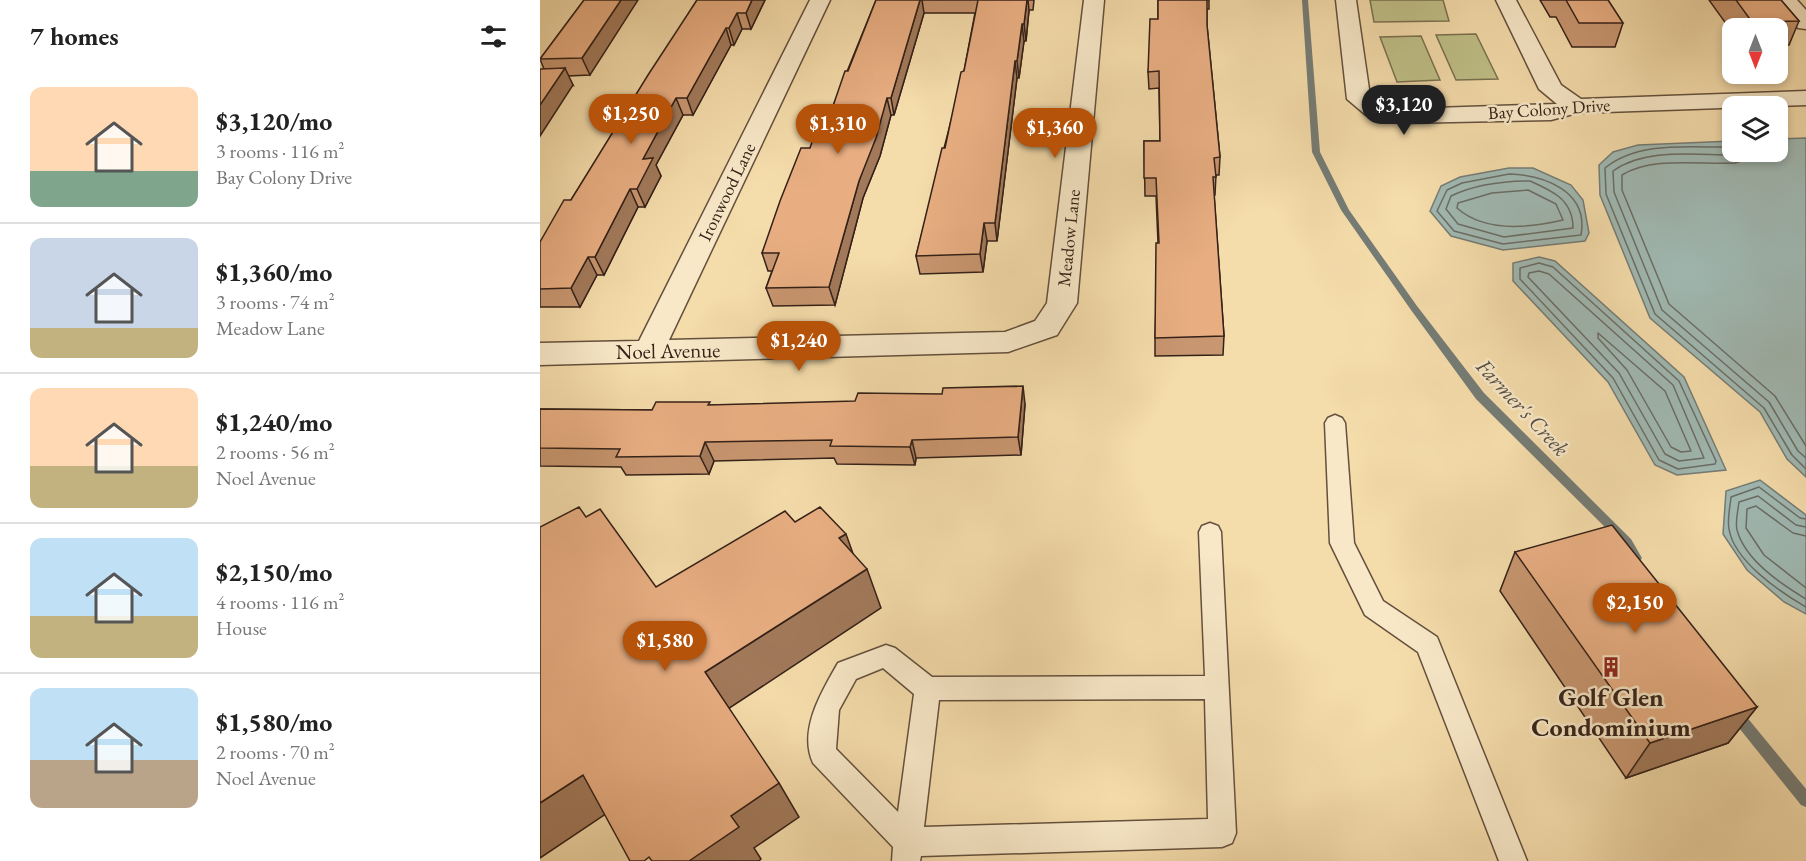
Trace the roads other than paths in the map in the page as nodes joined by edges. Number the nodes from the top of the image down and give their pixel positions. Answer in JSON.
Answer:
{"nodes":[{"id":1,"x":820,"y":0,"type":"edge"},
{"id":2,"x":1094,"y":0,"type":"edge"},
{"id":3,"x":1346,"y":0,"type":"edge"},
{"id":4,"x":1506,"y":0,"type":"edge"},
{"id":5,"x":1786,"y":0,"type":"edge"},
{"id":6,"x":1806,"y":23,"type":"edge"},
{"id":7,"x":1806,"y":98,"type":"edge"},
{"id":8,"x":1576,"y":106,"type":"junction"},
{"id":9,"x":1046,"y":328,"type":"joint"},
{"id":10,"x":649,"y":351,"type":"junction"},
{"id":11,"x":540,"y":354,"type":"edge"},
{"id":12,"x":1335,"y":423,"type":"dead end"},
{"id":13,"x":1210,"y":532,"type":"dead end"},
{"id":14,"x":1218,"y":687,"type":"junction"},
{"id":15,"x":927,"y":689,"type":"junction"},
{"id":16,"x":907,"y":851,"type":"edge"},
{"id":17,"x":1513,"y":861,"type":"edge"}],
"edges":[{"from":1,"to":10,"type":"street","name":"Ironwood Lane"},
{"from":2,"to":9,"type":"street","name":"Meadow Lane"},
{"from":3,"to":8,"type":"street","name":"Bay Colony Drive"},
{"from":4,"to":8,"type":"street"},
{"from":5,"to":6,"type":"street"},
{"from":7,"to":8,"type":"street","name":"Bay Colony Drive"},
{"from":9,"to":10,"type":"street","name":"Noel Avenue"},
{"from":10,"to":11,"type":"street","name":"Noel Avenue"},
{"from":12,"to":17,"type":"lane"},
{"from":13,"to":14,"type":"lane"},
{"from":14,"to":15,"type":"lane"},
{"from":14,"to":16,"type":"lane"},
{"from":15,"to":16,"type":"lane"},
{"from":15,"to":16,"type":"lane"}]}
